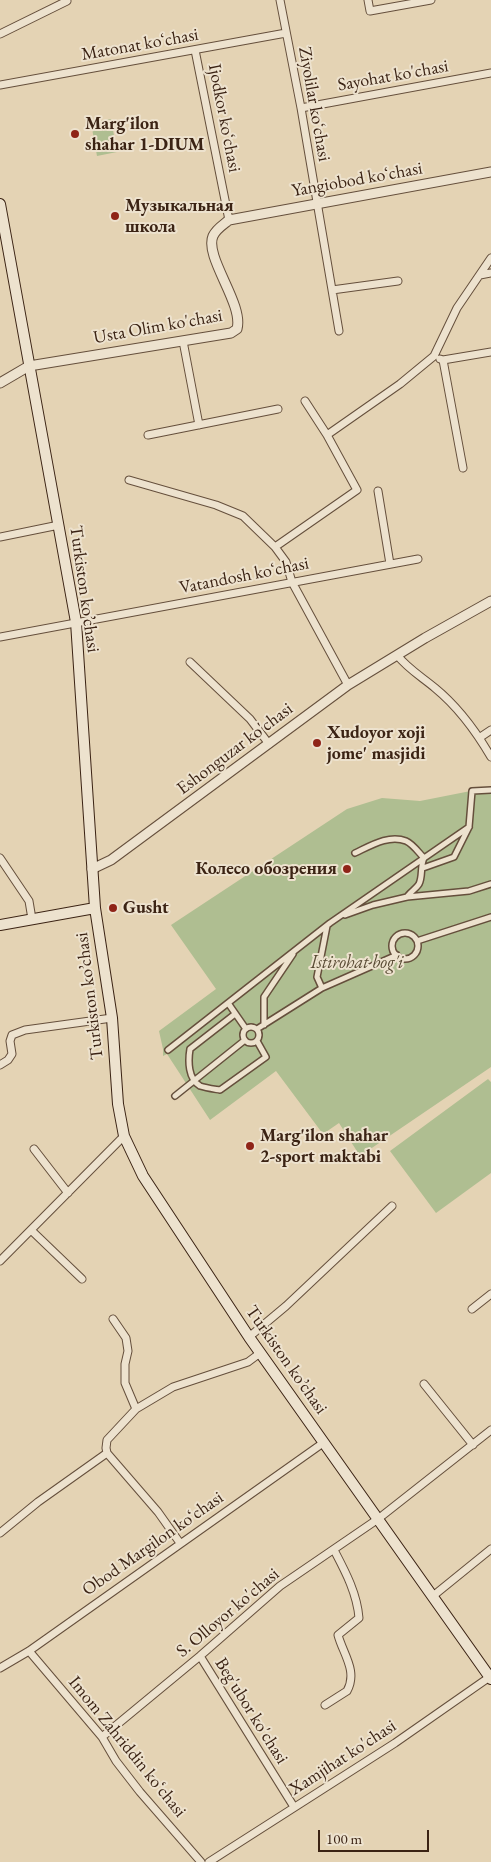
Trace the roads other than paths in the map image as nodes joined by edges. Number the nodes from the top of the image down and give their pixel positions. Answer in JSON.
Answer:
{"nodes":[{"id":1,"x":280,"y":0,"type":"edge"},
{"id":2,"x":368,"y":0,"type":"edge"},
{"id":3,"x":431,"y":0,"type":"edge"},
{"id":4,"x":67,"y":1,"type":"edge"},
{"id":5,"x":0,"y":34,"type":"edge"},
{"id":6,"x":286,"y":34,"type":"junction"},
{"id":7,"x":195,"y":50,"type":"junction"},
{"id":8,"x":491,"y":73,"type":"edge"},
{"id":9,"x":0,"y":86,"type":"edge"},
{"id":10,"x":301,"y":108,"type":"junction"},
{"id":11,"x":491,"y":172,"type":"edge"},
{"id":12,"x":317,"y":203,"type":"junction"},
{"id":13,"x":0,"y":204,"type":"edge"},
{"id":14,"x":229,"y":220,"type":"junction"},
{"id":15,"x":491,"y":258,"type":"edge"},
{"id":16,"x":491,"y":273,"type":"edge"},
{"id":17,"x":480,"y":275,"type":"junction"},
{"id":18,"x":398,"y":281,"type":"dead end"},
{"id":19,"x":332,"y":290,"type":"junction"},
{"id":20,"x":339,"y":331,"type":"dead end"},
{"id":21,"x":183,"y":341,"type":"junction"},
{"id":22,"x":491,"y":352,"type":"edge"},
{"id":23,"x":434,"y":356,"type":"junction"},
{"id":24,"x":443,"y":360,"type":"junction"},
{"id":25,"x":30,"y":366,"type":"junction"},
{"id":26,"x":0,"y":383,"type":"edge"},
{"id":27,"x":305,"y":400,"type":"dead end"},
{"id":28,"x":278,"y":409,"type":"dead end"},
{"id":29,"x":199,"y":425,"type":"junction"},
{"id":30,"x":148,"y":435,"type":"dead end"},
{"id":31,"x":327,"y":436,"type":"junction"},
{"id":32,"x":463,"y":468,"type":"dead end"},
{"id":33,"x":129,"y":480,"type":"dead end"},
{"id":34,"x":378,"y":491,"type":"dead end"},
{"id":35,"x":59,"y":525,"type":"junction"},
{"id":36,"x":0,"y":537,"type":"edge"},
{"id":37,"x":275,"y":547,"type":"junction"},
{"id":38,"x":418,"y":559,"type":"dead end"},
{"id":39,"x":390,"y":564,"type":"junction"},
{"id":40,"x":292,"y":582,"type":"junction"},
{"id":41,"x":491,"y":601,"type":"edge"},
{"id":42,"x":76,"y":622,"type":"junction"},
{"id":43,"x":0,"y":637,"type":"edge"},
{"id":44,"x":397,"y":655,"type":"junction"},
{"id":45,"x":190,"y":662,"type":"dead end"},
{"id":46,"x":348,"y":684,"type":"junction"},
{"id":47,"x":491,"y":730,"type":"edge"},
{"id":48,"x":479,"y":738,"type":"junction"},
{"id":49,"x":269,"y":744,"type":"junction"},
{"id":50,"x":491,"y":758,"type":"edge"},
{"id":51,"x":491,"y":790,"type":"edge"},
{"id":52,"x":469,"y":828,"type":"junction"},
{"id":53,"x":355,"y":853,"type":"dead end"},
{"id":54,"x":0,"y":858,"type":"edge"},
{"id":55,"x":424,"y":858,"type":"junction"},
{"id":56,"x":423,"y":868,"type":"junction"},
{"id":57,"x":92,"y":869,"type":"junction"},
{"id":58,"x":491,"y":884,"type":"edge"},
{"id":59,"x":407,"y":897,"type":"junction"},
{"id":60,"x":95,"y":908,"type":"junction"},
{"id":61,"x":491,"y":917,"type":"edge"},
{"id":62,"x":32,"y":919,"type":"junction"},
{"id":63,"x":329,"y":922,"type":"junction"},
{"id":64,"x":0,"y":925,"type":"edge"},
{"id":65,"x":417,"y":941,"type":"junction"},
{"id":66,"x":296,"y":950,"type":"junction"},
{"id":67,"x":397,"y":955,"type":"junction"},
{"id":68,"x":322,"y":988,"type":"junction"},
{"id":69,"x":228,"y":1003,"type":"junction"},
{"id":70,"x":235,"y":1014,"type":"junction"},
{"id":71,"x":112,"y":1018,"type":"junction"},
{"id":72,"x":264,"y":1025,"type":"junction"},
{"id":73,"x":246,"y":1029,"type":"junction"},
{"id":74,"x":258,"y":1029,"type":"junction"},
{"id":75,"x":245,"y":1040,"type":"junction"},
{"id":76,"x":256,"y":1041,"type":"junction"},
{"id":77,"x":168,"y":1050,"type":"dead end"},
{"id":78,"x":0,"y":1065,"type":"edge"},
{"id":79,"x":195,"y":1080,"type":"junction"},
{"id":80,"x":175,"y":1096,"type":"dead end"},
{"id":81,"x":124,"y":1136,"type":"junction"},
{"id":82,"x":34,"y":1149,"type":"dead end"},
{"id":83,"x":68,"y":1193,"type":"junction"},
{"id":84,"x":392,"y":1206,"type":"dead end"},
{"id":85,"x":31,"y":1230,"type":"junction"},
{"id":86,"x":0,"y":1261,"type":"edge"},
{"id":87,"x":82,"y":1279,"type":"dead end"},
{"id":88,"x":491,"y":1294,"type":"edge"},
{"id":89,"x":472,"y":1309,"type":"dead end"},
{"id":90,"x":113,"y":1318,"type":"dead end"},
{"id":91,"x":249,"y":1337,"type":"junction"},
{"id":92,"x":260,"y":1353,"type":"junction"},
{"id":93,"x":424,"y":1384,"type":"dead end"},
{"id":94,"x":136,"y":1409,"type":"junction"},
{"id":95,"x":491,"y":1430,"type":"edge"},
{"id":96,"x":323,"y":1443,"type":"junction"},
{"id":97,"x":473,"y":1444,"type":"junction"},
{"id":98,"x":107,"y":1453,"type":"junction"},
{"id":99,"x":378,"y":1519,"type":"junction"},
{"id":100,"x":0,"y":1533,"type":"edge"},
{"id":101,"x":180,"y":1543,"type":"junction"},
{"id":102,"x":491,"y":1549,"type":"edge"},
{"id":103,"x":334,"y":1550,"type":"junction"},
{"id":104,"x":433,"y":1596,"type":"junction"},
{"id":105,"x":29,"y":1651,"type":"junction"},
{"id":106,"x":200,"y":1656,"type":"junction"},
{"id":107,"x":0,"y":1668,"type":"edge"},
{"id":108,"x":491,"y":1677,"type":"edge"},
{"id":109,"x":325,"y":1705,"type":"dead end"},
{"id":110,"x":102,"y":1737,"type":"junction"},
{"id":111,"x":294,"y":1807,"type":"junction"},
{"id":112,"x":201,"y":1862,"type":"edge"},
{"id":113,"x":208,"y":1862,"type":"edge"}],
"edges":[{"from":1,"to":6,"type":"street","name":"Ziyolilar koʻchasi"},
{"from":2,"to":3,"type":"street"},
{"from":4,"to":5,"type":"street"},
{"from":6,"to":7,"type":"street","name":"Matonat koʻchasi"},
{"from":6,"to":10,"type":"street","name":"Ziyolilar koʻchasi"},
{"from":7,"to":9,"type":"street","name":"Matonat koʻchasi"},
{"from":7,"to":14,"type":"street","name":"Ijodkor koʻchasi"},
{"from":8,"to":10,"type":"street","name":"Sayohat ko'chasi"},
{"from":10,"to":12,"type":"street","name":"Ziyolilar koʻchasi"},
{"from":11,"to":12,"type":"street","name":"Yangiobod koʻchasi"},
{"from":12,"to":14,"type":"street","name":"Yangiobod koʻchasi"},
{"from":12,"to":19,"type":"street","name":"Ziyolilar koʻchasi"},
{"from":13,"to":25,"type":"main road","name":"Turkiston ko’chasi"},
{"from":14,"to":21,"type":"street","name":"Usta Olim ko'chasi"},
{"from":15,"to":17,"type":"street"},
{"from":16,"to":17,"type":"street"},
{"from":17,"to":23,"type":"street"},
{"from":18,"to":19,"type":"street"},
{"from":19,"to":20,"type":"street","name":"Ziyolilar koʻchasi"},
{"from":21,"to":25,"type":"street","name":"Usta Olim ko'chasi"},
{"from":21,"to":29,"type":"street"},
{"from":22,"to":24,"type":"street"},
{"from":23,"to":24,"type":"street"},
{"from":23,"to":31,"type":"street"},
{"from":24,"to":32,"type":"street"},
{"from":25,"to":26,"type":"street","name":"Usta Olim ko'chasi"},
{"from":25,"to":35,"type":"main road","name":"Turkiston ko’chasi"},
{"from":27,"to":31,"type":"street"},
{"from":28,"to":29,"type":"street"},
{"from":29,"to":30,"type":"street"},
{"from":31,"to":37,"type":"street"},
{"from":33,"to":37,"type":"street"},
{"from":34,"to":39,"type":"street"},
{"from":35,"to":36,"type":"street"},
{"from":35,"to":42,"type":"main road","name":"Turkiston ko’chasi"},
{"from":37,"to":40,"type":"street"},
{"from":38,"to":39,"type":"street","name":"Vatandosh koʻchasi"},
{"from":39,"to":40,"type":"street","name":"Vatandosh koʻchasi"},
{"from":40,"to":42,"type":"street","name":"Vatandosh koʻchasi"},
{"from":40,"to":46,"type":"street"},
{"from":41,"to":44,"type":"street","name":"Eshonguzar ko'chasi"},
{"from":42,"to":43,"type":"street","name":"Vatandosh koʻchasi"},
{"from":42,"to":57,"type":"main road","name":"Turkiston ko’chasi"},
{"from":44,"to":46,"type":"street","name":"Eshonguzar ko'chasi"},
{"from":44,"to":48,"type":"street"},
{"from":45,"to":49,"type":"street"},
{"from":46,"to":49,"type":"street","name":"Eshonguzar ko'chasi"},
{"from":47,"to":48,"type":"street"},
{"from":48,"to":50,"type":"street"},
{"from":49,"to":57,"type":"street","name":"Eshonguzar ko'chasi"},
{"from":51,"to":52,"type":"street"},
{"from":52,"to":55,"type":"street"},
{"from":52,"to":56,"type":"street"},
{"from":53,"to":55,"type":"street"},
{"from":54,"to":62,"type":"street"},
{"from":55,"to":56,"type":"street"},
{"from":55,"to":63,"type":"street"},
{"from":56,"to":59,"type":"street"},
{"from":57,"to":60,"type":"main road","name":"Turkiston ko’chasi"},
{"from":58,"to":59,"type":"street"},
{"from":59,"to":63,"type":"street"},
{"from":60,"to":62,"type":"main road"},
{"from":60,"to":71,"type":"main road","name":"Turkiston ko’chasi"},
{"from":61,"to":65,"type":"street"},
{"from":62,"to":64,"type":"main road"},
{"from":63,"to":66,"type":"street"},
{"from":63,"to":68,"type":"street"},
{"from":65,"to":67,"type":"street"},
{"from":65,"to":67,"type":"street"},
{"from":66,"to":69,"type":"street"},
{"from":66,"to":72,"type":"street"},
{"from":67,"to":68,"type":"street"},
{"from":68,"to":72,"type":"street"},
{"from":69,"to":70,"type":"street"},
{"from":69,"to":77,"type":"street"},
{"from":70,"to":73,"type":"street"},
{"from":70,"to":79,"type":"street"},
{"from":71,"to":78,"type":"street"},
{"from":71,"to":81,"type":"main road","name":"Turkiston ko’chasi"},
{"from":72,"to":74,"type":"street"},
{"from":73,"to":74,"type":"street"},
{"from":73,"to":75,"type":"street"},
{"from":74,"to":76,"type":"street"},
{"from":75,"to":76,"type":"street"},
{"from":75,"to":79,"type":"street"},
{"from":76,"to":79,"type":"street"},
{"from":79,"to":80,"type":"street"},
{"from":81,"to":83,"type":"street"},
{"from":81,"to":91,"type":"main road","name":"Turkiston ko’chasi"},
{"from":82,"to":83,"type":"street"},
{"from":83,"to":85,"type":"street"},
{"from":84,"to":91,"type":"street"},
{"from":85,"to":86,"type":"street"},
{"from":85,"to":87,"type":"street"},
{"from":88,"to":89,"type":"street"},
{"from":90,"to":94,"type":"street"},
{"from":91,"to":92,"type":"main road","name":"Turkiston ko’chasi"},
{"from":92,"to":94,"type":"street"},
{"from":92,"to":96,"type":"main road","name":"Turkiston ko’chasi"},
{"from":93,"to":97,"type":"street"},
{"from":94,"to":98,"type":"street"},
{"from":95,"to":97,"type":"street","name":"S. Olloyor ko'chasi"},
{"from":96,"to":99,"type":"main road","name":"Turkiston ko’chasi"},
{"from":96,"to":101,"type":"street","name":"Obod Margilon koʻchasi"},
{"from":97,"to":99,"type":"street","name":"S. Olloyor ko'chasi"},
{"from":98,"to":100,"type":"street"},
{"from":98,"to":101,"type":"street"},
{"from":99,"to":103,"type":"street","name":"S. Olloyor ko'chasi"},
{"from":99,"to":104,"type":"main road","name":"Turkiston ko’chasi"},
{"from":101,"to":105,"type":"street","name":"Obod Margilon koʻchasi"},
{"from":102,"to":104,"type":"street"},
{"from":103,"to":106,"type":"street","name":"S. Olloyor ko'chasi"},
{"from":103,"to":109,"type":"street"},
{"from":104,"to":108,"type":"main road","name":"Turkiston ko’chasi"},
{"from":105,"to":107,"type":"street","name":"Obod Margilon koʻchasi"},
{"from":105,"to":110,"type":"street","name":"Imom Zahriddin koʻchasi"},
{"from":106,"to":110,"type":"street","name":"S. Olloyor ko'chasi"},
{"from":106,"to":111,"type":"street","name":"Beg'ubor ko'chasi"},
{"from":108,"to":111,"type":"street","name":"Xamjihat ko'chasi"},
{"from":110,"to":112,"type":"street","name":"Imom Zahriddin koʻchasi"},
{"from":111,"to":113,"type":"street","name":"Xamjihat ko'chasi"}]}
